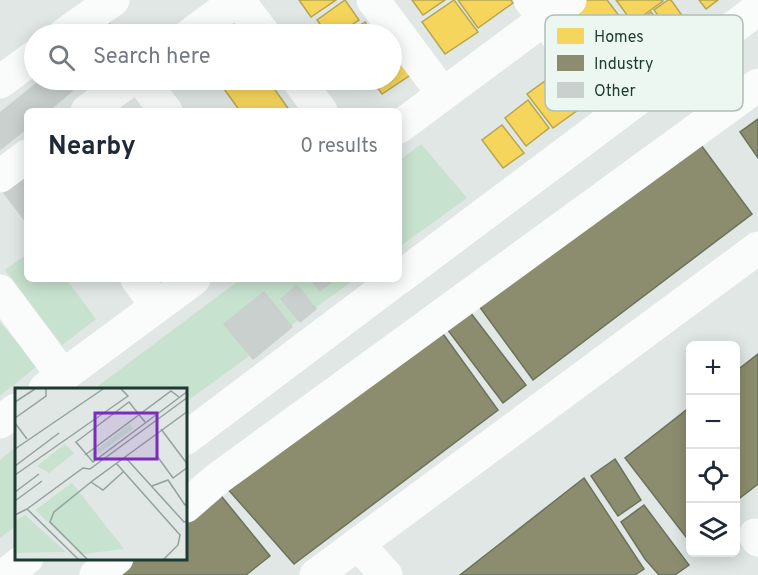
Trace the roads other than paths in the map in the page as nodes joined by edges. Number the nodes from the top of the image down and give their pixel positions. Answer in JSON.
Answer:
{"nodes":[{"id":1,"x":113,"y":0,"type":"edge"},
{"id":2,"x":238,"y":0,"type":"edge"},
{"id":3,"x":373,"y":0,"type":"edge"},
{"id":4,"x":570,"y":0,"type":"edge"},
{"id":5,"x":758,"y":9,"type":"edge"},
{"id":6,"x":537,"y":10,"type":"edge"},
{"id":7,"x":743,"y":20,"type":"edge"},
{"id":8,"x":79,"y":24,"type":"edge"},
{"id":9,"x":205,"y":24,"type":"edge"},
{"id":10,"x":256,"y":24,"type":"edge"},
{"id":11,"x":391,"y":24,"type":"edge"},
{"id":12,"x":402,"y":39,"type":"edge"},
{"id":13,"x":24,"y":64,"type":"edge"},
{"id":14,"x":0,"y":82,"type":"edge"},
{"id":15,"x":758,"y":85,"type":"edge"},
{"id":16,"x":116,"y":90,"type":"edge"},
{"id":17,"x":150,"y":90,"type":"edge"},
{"id":18,"x":305,"y":90,"type":"edge"},
{"id":19,"x":443,"y":94,"type":"junction"},
{"id":20,"x":743,"y":96,"type":"edge"},
{"id":21,"x":91,"y":108,"type":"edge"},
{"id":22,"x":164,"y":108,"type":"edge"},
{"id":23,"x":319,"y":108,"type":"edge"},
{"id":24,"x":613,"y":111,"type":"edge"},
{"id":25,"x":619,"y":111,"type":"edge"},
{"id":26,"x":722,"y":111,"type":"edge"},
{"id":27,"x":615,"y":114,"type":"junction"},
{"id":28,"x":402,"y":125,"type":"edge"},
{"id":29,"x":24,"y":158,"type":"edge"},
{"id":30,"x":0,"y":176,"type":"edge"},
{"id":31,"x":758,"y":248,"type":"edge"},
{"id":32,"x":402,"y":275,"type":"edge"},
{"id":33,"x":139,"y":282,"type":"edge"},
{"id":34,"x":190,"y":282,"type":"edge"},
{"id":35,"x":393,"y":282,"type":"edge"},
{"id":36,"x":0,"y":291,"type":"edge"},
{"id":37,"x":157,"y":306,"type":"junction"},
{"id":38,"x":54,"y":382,"type":"edge"},
{"id":39,"x":15,"y":411,"type":"edge"},
{"id":40,"x":0,"y":422,"type":"edge"},
{"id":41,"x":188,"y":436,"type":"edge"},
{"id":42,"x":188,"y":504,"type":"edge"},
{"id":43,"x":358,"y":544,"type":"junction"},
{"id":44,"x":24,"y":560,"type":"edge"},
{"id":45,"x":115,"y":560,"type":"edge"},
{"id":46,"x":5,"y":575,"type":"edge"},
{"id":47,"x":96,"y":575,"type":"edge"},
{"id":48,"x":316,"y":575,"type":"edge"},
{"id":49,"x":386,"y":575,"type":"edge"}],
"edges":[{"from":1,"to":8,"type":"street"},
{"from":2,"to":9,"type":"street"},
{"from":2,"to":10,"type":"street"},
{"from":3,"to":11,"type":"street"},
{"from":4,"to":6,"type":"street"},
{"from":5,"to":7,"type":"street"},
{"from":6,"to":19,"type":"street"},
{"from":12,"to":19,"type":"street"},
{"from":13,"to":14,"type":"street"},
{"from":15,"to":20,"type":"street"},
{"from":16,"to":21,"type":"street"},
{"from":17,"to":22,"type":"street"},
{"from":18,"to":23,"type":"street"},
{"from":19,"to":28,"type":"street"},
{"from":24,"to":27,"type":"street"},
{"from":25,"to":27,"type":"street"},
{"from":26,"to":42,"type":"street"},
{"from":27,"to":32,"type":"street"},
{"from":29,"to":30,"type":"street"},
{"from":31,"to":43,"type":"street"},
{"from":33,"to":37,"type":"street"},
{"from":34,"to":37,"type":"street"},
{"from":35,"to":41,"type":"street"},
{"from":36,"to":38,"type":"street"},
{"from":37,"to":38,"type":"street"},
{"from":39,"to":40,"type":"street"},
{"from":43,"to":48,"type":"street"},
{"from":43,"to":49,"type":"street"},
{"from":44,"to":46,"type":"street"},
{"from":45,"to":47,"type":"street"}]}
